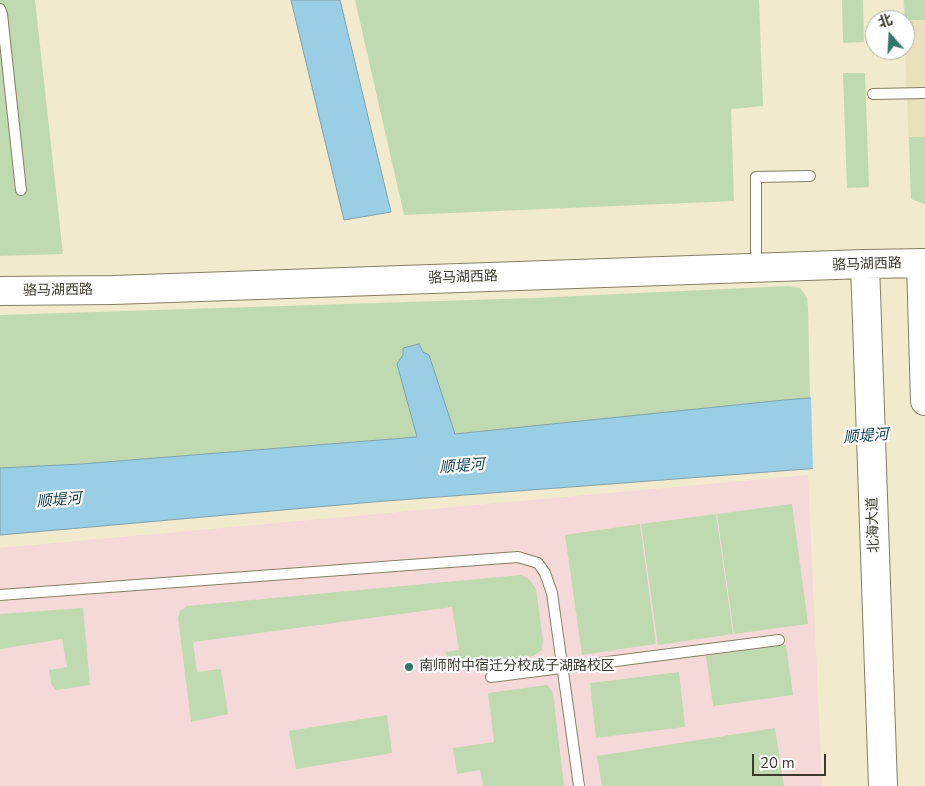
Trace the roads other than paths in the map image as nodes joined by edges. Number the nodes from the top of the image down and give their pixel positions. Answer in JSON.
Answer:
{"nodes":[{"id":1,"x":0,"y":9,"type":"edge"},
{"id":2,"x":925,"y":93,"type":"edge"},
{"id":3,"x":873,"y":94,"type":"dead end"},
{"id":4,"x":810,"y":176,"type":"dead end"},
{"id":5,"x":21,"y":190,"type":"dead end"},
{"id":6,"x":923,"y":263,"type":"edge"},
{"id":7,"x":865,"y":264,"type":"junction"},
{"id":8,"x":756,"y":268,"type":"junction"},
{"id":9,"x":0,"y":291,"type":"edge"},
{"id":10,"x":925,"y":401,"type":"edge"},
{"id":11,"x":0,"y":595,"type":"edge"},
{"id":12,"x":779,"y":640,"type":"dead end"},
{"id":13,"x":562,"y":668,"type":"junction"},
{"id":14,"x":491,"y":677,"type":"dead end"},
{"id":15,"x":579,"y":786,"type":"edge"},
{"id":16,"x":882,"y":786,"type":"edge"}],
"edges":[{"from":1,"to":5,"type":"lane"},
{"from":2,"to":3,"type":"lane"},
{"from":4,"to":8,"type":"lane"},
{"from":6,"to":7,"type":"street","name":"骆马湖西路"},
{"from":6,"to":10,"type":"street"},
{"from":7,"to":8,"type":"street","name":"骆马湖西路"},
{"from":7,"to":16,"type":"street","name":"北海大道"},
{"from":8,"to":9,"type":"street","name":"骆马湖西路"},
{"from":11,"to":13,"type":"lane"},
{"from":12,"to":13,"type":"lane"},
{"from":13,"to":14,"type":"lane"},
{"from":13,"to":15,"type":"lane"}]}
